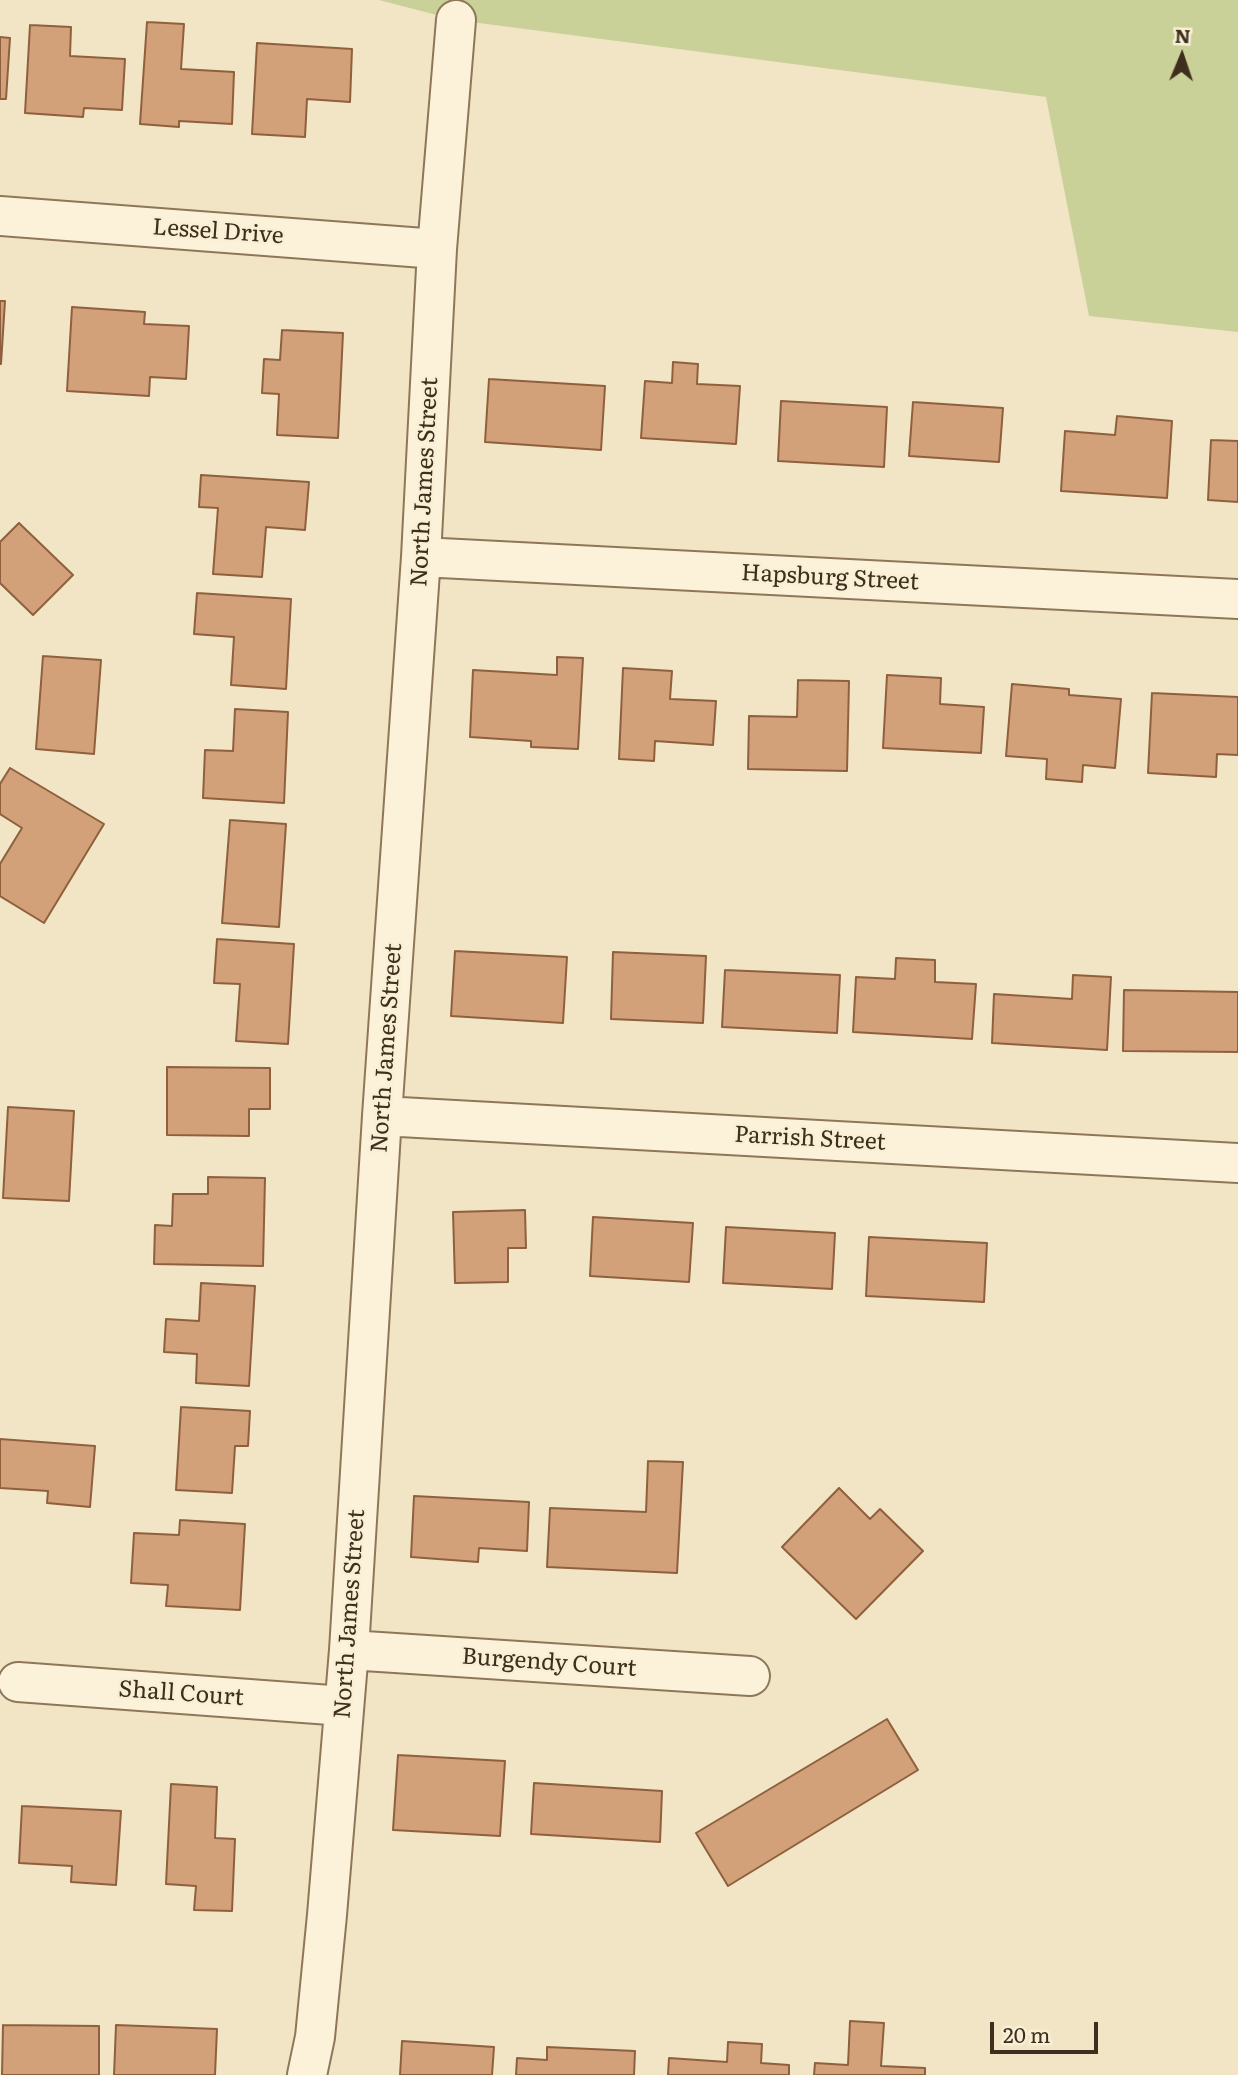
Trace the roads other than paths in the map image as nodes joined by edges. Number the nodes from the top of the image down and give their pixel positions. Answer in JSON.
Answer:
{"nodes":[{"id":1,"x":456,"y":20,"type":"dead end"},
{"id":2,"x":0,"y":216,"type":"edge"},
{"id":3,"x":436,"y":249,"type":"junction"},
{"id":4,"x":421,"y":557,"type":"junction"},
{"id":5,"x":1238,"y":599,"type":"edge"},
{"id":6,"x":382,"y":1116,"type":"junction"},
{"id":7,"x":1238,"y":1163,"type":"edge"},
{"id":8,"x":349,"y":1650,"type":"junction"},
{"id":9,"x":750,"y":1676,"type":"dead end"},
{"id":10,"x":18,"y":1682,"type":"dead end"},
{"id":11,"x":344,"y":1706,"type":"junction"},
{"id":12,"x":307,"y":2075,"type":"edge"}],
"edges":[{"from":1,"to":3,"type":"street","name":"North James Street"},
{"from":2,"to":3,"type":"street","name":"Lessel Drive"},
{"from":3,"to":4,"type":"street","name":"North James Street"},
{"from":4,"to":5,"type":"street","name":"Hapsburg Street"},
{"from":4,"to":6,"type":"street","name":"North James Street"},
{"from":6,"to":7,"type":"street","name":"Parrish Street"},
{"from":6,"to":8,"type":"street","name":"North James Street"},
{"from":8,"to":9,"type":"street","name":"Burgendy Court"},
{"from":8,"to":11,"type":"street","name":"North James Street"},
{"from":10,"to":11,"type":"street","name":"Shall Court"},
{"from":11,"to":12,"type":"street","name":"North James Street"}]}
